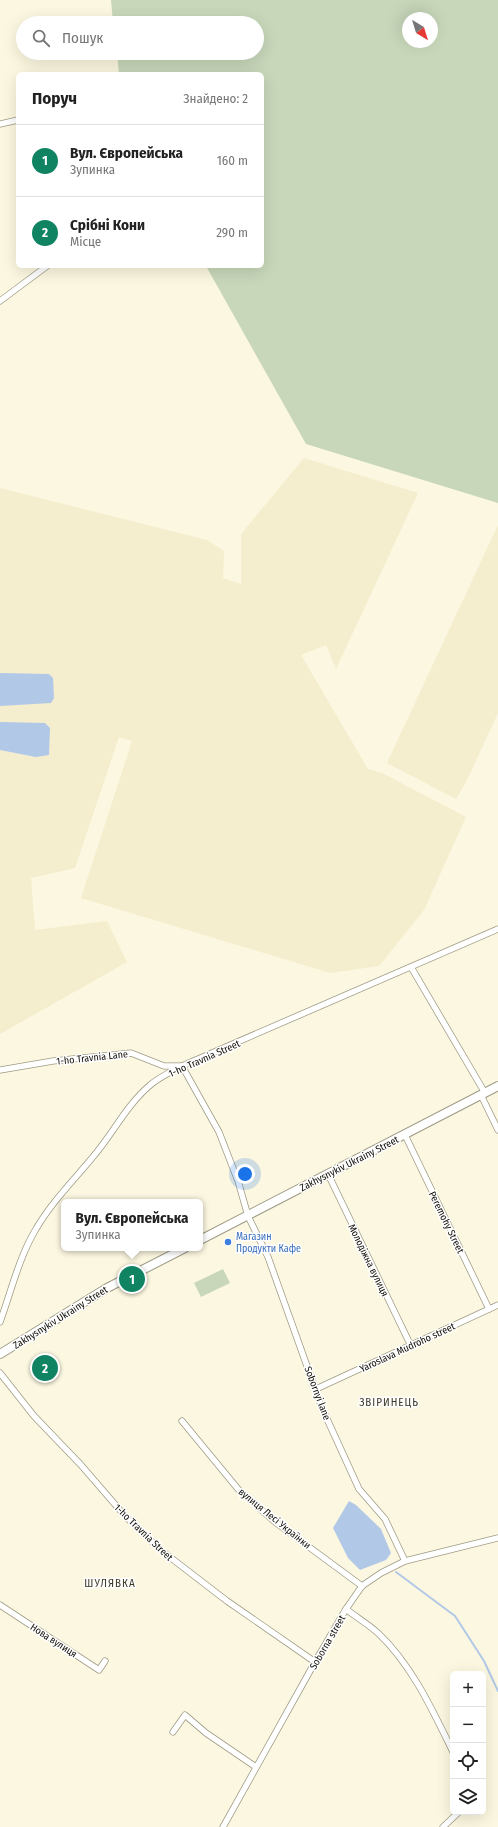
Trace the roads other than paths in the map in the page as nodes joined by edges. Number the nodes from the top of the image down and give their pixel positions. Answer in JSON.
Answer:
{"nodes":[{"id":1,"x":16,"y":120,"type":"edge"},
{"id":2,"x":0,"y":124,"type":"edge"},
{"id":3,"x":44,"y":268,"type":"edge"},
{"id":4,"x":0,"y":301,"type":"edge"},
{"id":5,"x":498,"y":929,"type":"edge"},
{"id":6,"x":411,"y":968,"type":"junction"},
{"id":7,"x":182,"y":1066,"type":"junction"},
{"id":8,"x":0,"y":1070,"type":"edge"},
{"id":9,"x":498,"y":1086,"type":"edge"},
{"id":10,"x":483,"y":1094,"type":"junction"},
{"id":11,"x":498,"y":1130,"type":"edge"},
{"id":12,"x":405,"y":1135,"type":"junction"},
{"id":13,"x":328,"y":1174,"type":"junction"},
{"id":14,"x":248,"y":1216,"type":"junction"},
{"id":15,"x":203,"y":1238,"type":"edge"},
{"id":16,"x":178,"y":1251,"type":"edge"},
{"id":17,"x":498,"y":1305,"type":"edge"},
{"id":18,"x":488,"y":1310,"type":"junction"},
{"id":19,"x":0,"y":1322,"type":"edge"},
{"id":20,"x":411,"y":1346,"type":"junction"},
{"id":21,"x":0,"y":1354,"type":"edge"},
{"id":22,"x":0,"y":1373,"type":"edge"},
{"id":23,"x":316,"y":1389,"type":"junction"},
{"id":24,"x":182,"y":1421,"type":"dead end"},
{"id":25,"x":498,"y":1538,"type":"edge"},
{"id":26,"x":405,"y":1560,"type":"junction"},
{"id":27,"x":362,"y":1586,"type":"junction"},
{"id":28,"x":0,"y":1605,"type":"edge"},
{"id":29,"x":346,"y":1609,"type":"junction"},
{"id":30,"x":105,"y":1661,"type":"dead end"},
{"id":31,"x":315,"y":1662,"type":"junction"},
{"id":32,"x":173,"y":1732,"type":"dead end"},
{"id":33,"x":450,"y":1745,"type":"edge"},
{"id":34,"x":256,"y":1767,"type":"junction"},
{"id":35,"x":455,"y":1815,"type":"edge"},
{"id":36,"x":223,"y":1827,"type":"edge"},
{"id":37,"x":443,"y":1827,"type":"edge"}],
"edges":[{"from":1,"to":2,"type":"street"},
{"from":3,"to":4,"type":"street"},
{"from":5,"to":6,"type":"street","name":"1-ho Travnia Street"},
{"from":6,"to":7,"type":"street","name":"1-ho Travnia Street"},
{"from":6,"to":10,"type":"street"},
{"from":7,"to":8,"type":"street","name":"1-ho Travnia Lane"},
{"from":7,"to":14,"type":"street","name":"Sobornyi lane"},
{"from":7,"to":19,"type":"street","name":"1-ho Travnia Street"},
{"from":9,"to":10,"type":"street","name":"Zakhysnykiv Ukrainy Street"},
{"from":10,"to":11,"type":"street"},
{"from":10,"to":12,"type":"street","name":"Zakhysnykiv Ukrainy Street"},
{"from":12,"to":13,"type":"street","name":"Zakhysnykiv Ukrainy Street"},
{"from":12,"to":18,"type":"street","name":"Peremohy Street"},
{"from":13,"to":14,"type":"street","name":"Zakhysnykiv Ukrainy Street"},
{"from":13,"to":20,"type":"street","name":"Молодіжна вулиця"},
{"from":14,"to":15,"type":"street","name":"Zakhysnykiv Ukrainy Street"},
{"from":14,"to":23,"type":"street","name":"Sobornyi lane"},
{"from":16,"to":21,"type":"street","name":"Zakhysnykiv Ukrainy Street"},
{"from":17,"to":18,"type":"street","name":"Yaroslava Mudroho street"},
{"from":18,"to":20,"type":"street","name":"Yaroslava Mudroho street"},
{"from":20,"to":23,"type":"street","name":"Yaroslava Mudroho street"},
{"from":22,"to":31,"type":"street","name":"1-ho Travnia Street"},
{"from":23,"to":26,"type":"street","name":"Sobornyi lane"},
{"from":24,"to":27,"type":"street","name":"вулиця Лесі Українки"},
{"from":25,"to":26,"type":"street","name":"Soborna street"},
{"from":26,"to":27,"type":"street","name":"Soborna street"},
{"from":27,"to":29,"type":"street","name":"Soborna street"},
{"from":28,"to":30,"type":"street","name":"Нова вулиця"},
{"from":29,"to":31,"type":"street","name":"Soborna street"},
{"from":29,"to":33,"type":"street"},
{"from":31,"to":34,"type":"street","name":"Soborna street"},
{"from":32,"to":34,"type":"street"},
{"from":34,"to":36,"type":"street","name":"Soborna street"},
{"from":35,"to":37,"type":"street"}]}
